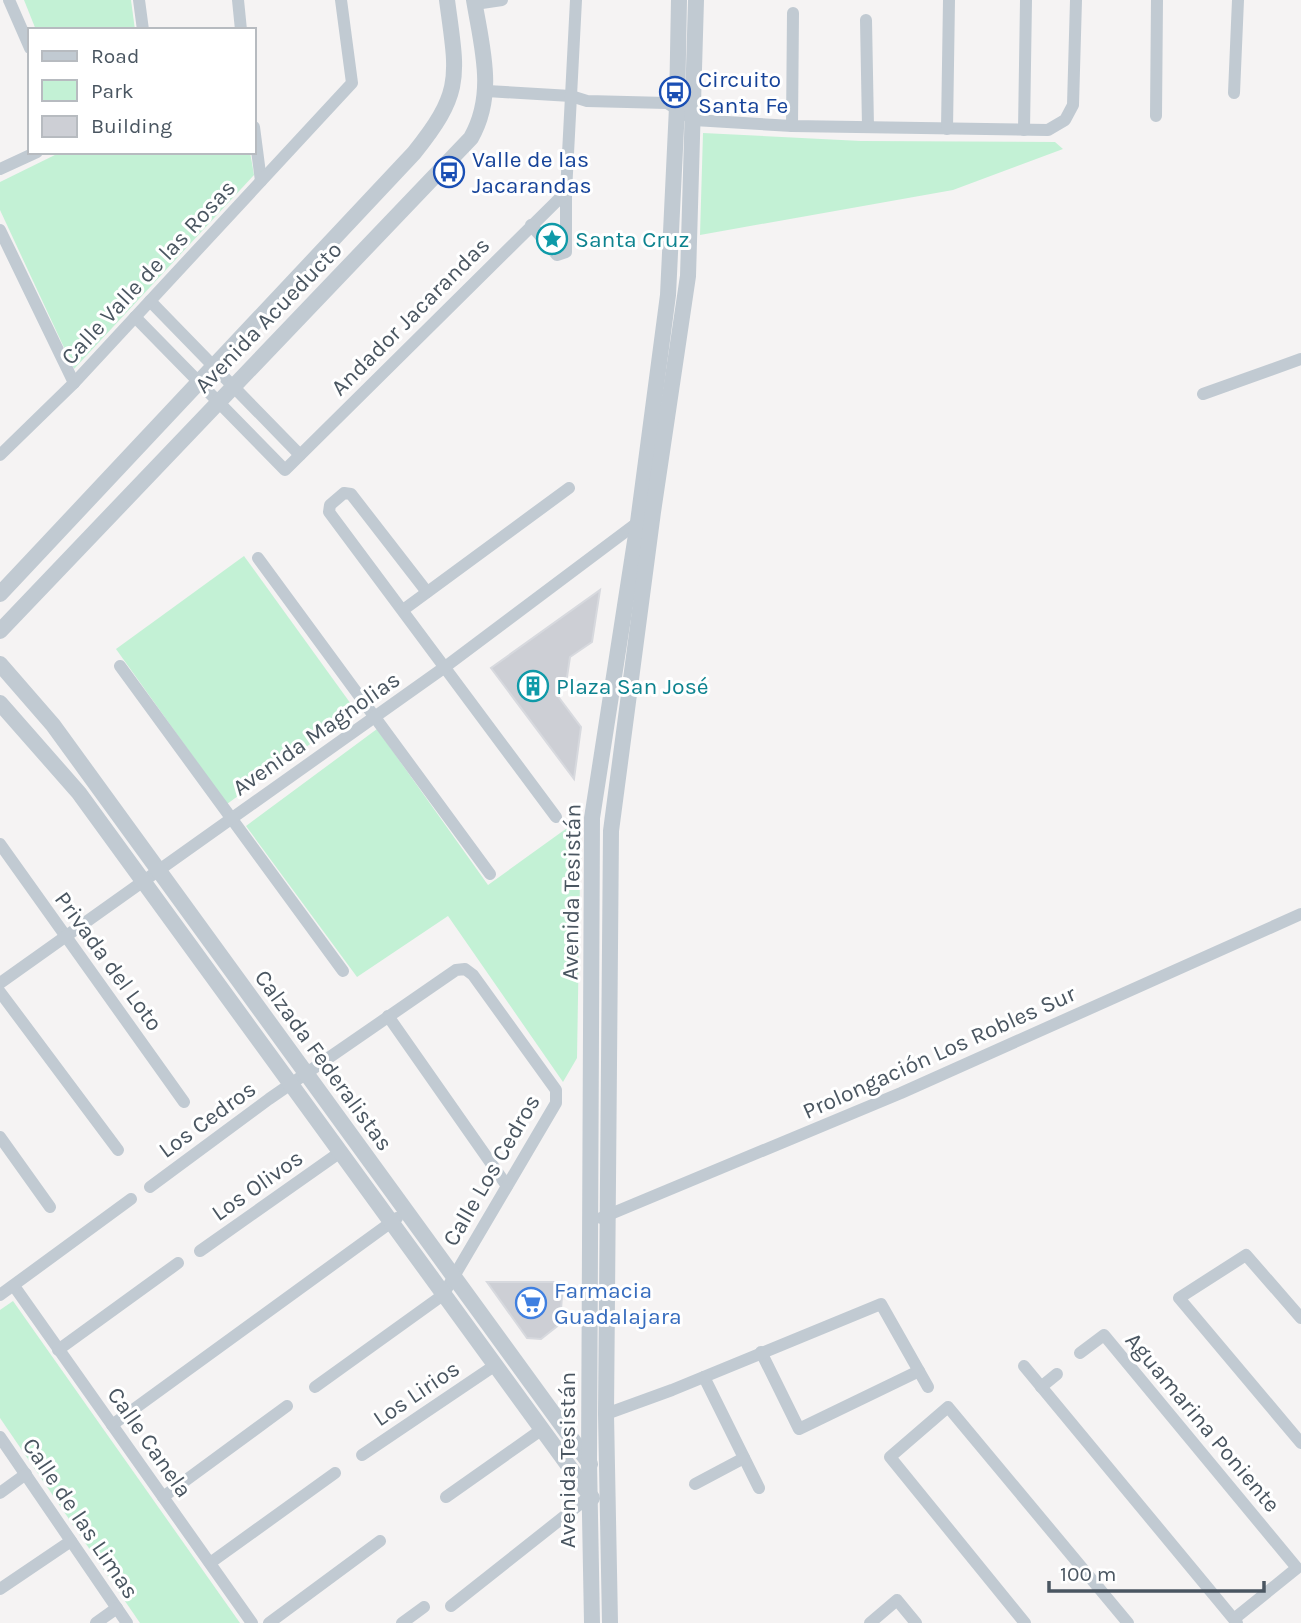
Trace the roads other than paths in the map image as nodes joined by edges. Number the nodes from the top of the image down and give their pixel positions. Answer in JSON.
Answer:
{"nodes":[{"id":1,"x":9,"y":0,"type":"edge"},
{"id":2,"x":139,"y":0,"type":"edge"},
{"id":3,"x":238,"y":0,"type":"edge"},
{"id":4,"x":341,"y":0,"type":"edge"},
{"id":5,"x":446,"y":0,"type":"edge"},
{"id":6,"x":502,"y":0,"type":"edge"},
{"id":7,"x":576,"y":0,"type":"edge"},
{"id":8,"x":679,"y":0,"type":"edge"},
{"id":9,"x":696,"y":0,"type":"edge"},
{"id":10,"x":949,"y":0,"type":"edge"},
{"id":11,"x":1026,"y":0,"type":"edge"},
{"id":12,"x":1076,"y":0,"type":"edge"},
{"id":13,"x":1157,"y":0,"type":"edge"},
{"id":14,"x":1238,"y":0,"type":"edge"},
{"id":15,"x":474,"y":2,"type":"edge"},
{"id":16,"x":793,"y":13,"type":"dead end"},
{"id":17,"x":866,"y":20,"type":"dead end"},
{"id":18,"x":143,"y":28,"type":"edge"},
{"id":19,"x":241,"y":28,"type":"edge"},
{"id":20,"x":28,"y":43,"type":"edge"},
{"id":21,"x":487,"y":91,"type":"junction"},
{"id":22,"x":1234,"y":93,"type":"dead end"},
{"id":23,"x":570,"y":96,"type":"junction"},
{"id":24,"x":677,"y":107,"type":"junction"},
{"id":25,"x":1156,"y":116,"type":"dead end"},
{"id":26,"x":694,"y":120,"type":"junction"},
{"id":27,"x":792,"y":126,"type":"junction"},
{"id":28,"x":868,"y":127,"type":"junction"},
{"id":29,"x":947,"y":129,"type":"junction"},
{"id":30,"x":1024,"y":130,"type":"junction"},
{"id":31,"x":256,"y":142,"type":"edge"},
{"id":32,"x":33,"y":154,"type":"edge"},
{"id":33,"x":0,"y":169,"type":"edge"},
{"id":34,"x":261,"y":181,"type":"junction"},
{"id":35,"x":566,"y":192,"type":"junction"},
{"id":36,"x":531,"y":225,"type":"junction"},
{"id":37,"x":0,"y":230,"type":"edge"},
{"id":38,"x":150,"y":301,"type":"junction"},
{"id":39,"x":135,"y":317,"type":"junction"},
{"id":40,"x":1301,"y":359,"type":"edge"},
{"id":41,"x":215,"y":367,"type":"junction"},
{"id":42,"x":200,"y":382,"type":"junction"},
{"id":43,"x":74,"y":383,"type":"junction"},
{"id":44,"x":233,"y":387,"type":"junction"},
{"id":45,"x":1203,"y":394,"type":"dead end"},
{"id":46,"x":218,"y":403,"type":"junction"},
{"id":47,"x":0,"y":455,"type":"edge"},
{"id":48,"x":300,"y":455,"type":"junction"},
{"id":49,"x":569,"y":488,"type":"dead end"},
{"id":50,"x":653,"y":512,"type":"junction"},
{"id":51,"x":638,"y":522,"type":"junction"},
{"id":52,"x":258,"y":558,"type":"dead end"},
{"id":53,"x":427,"y":592,"type":"junction"},
{"id":54,"x":0,"y":594,"type":"edge"},
{"id":55,"x":403,"y":610,"type":"junction"},
{"id":56,"x":0,"y":631,"type":"edge"},
{"id":57,"x":0,"y":664,"type":"edge"},
{"id":58,"x":120,"y":666,"type":"dead end"},
{"id":59,"x":445,"y":667,"type":"junction"},
{"id":60,"x":30,"y":696,"type":"junction"},
{"id":61,"x":5,"y":708,"type":"edge"},
{"id":62,"x":374,"y":718,"type":"junction"},
{"id":63,"x":93,"y":782,"type":"junction"},
{"id":64,"x":79,"y":793,"type":"junction"},
{"id":65,"x":556,"y":817,"type":"dead end"},
{"id":66,"x":230,"y":819,"type":"junction"},
{"id":67,"x":0,"y":844,"type":"edge"},
{"id":68,"x":157,"y":872,"type":"junction"},
{"id":69,"x":490,"y":874,"type":"dead end"},
{"id":70,"x":143,"y":881,"type":"junction"},
{"id":71,"x":1301,"y":914,"type":"edge"},
{"id":72,"x":65,"y":936,"type":"junction"},
{"id":73,"x":343,"y":971,"type":"dead end"},
{"id":74,"x":610,"y":975,"type":"junction"},
{"id":75,"x":591,"y":976,"type":"junction"},
{"id":76,"x":0,"y":983,"type":"edge"},
{"id":77,"x":0,"y":992,"type":"edge"},
{"id":78,"x":388,"y":1016,"type":"junction"},
{"id":79,"x":306,"y":1073,"type":"junction"},
{"id":80,"x":289,"y":1085,"type":"junction"},
{"id":81,"x":184,"y":1101,"type":"dead end"},
{"id":82,"x":0,"y":1137,"type":"edge"},
{"id":83,"x":118,"y":1150,"type":"dead end"},
{"id":84,"x":339,"y":1153,"type":"junction"},
{"id":85,"x":507,"y":1186,"type":"junction"},
{"id":86,"x":150,"y":1187,"type":"dead end"},
{"id":87,"x":131,"y":1199,"type":"dead end"},
{"id":88,"x":50,"y":1207,"type":"dead end"},
{"id":89,"x":406,"y":1212,"type":"junction"},
{"id":90,"x":608,"y":1215,"type":"junction"},
{"id":91,"x":591,"y":1222,"type":"junction"},
{"id":92,"x":390,"y":1223,"type":"junction"},
{"id":93,"x":200,"y":1251,"type":"dead end"},
{"id":94,"x":178,"y":1263,"type":"dead end"},
{"id":95,"x":453,"y":1276,"type":"junction"},
{"id":96,"x":13,"y":1286,"type":"junction"},
{"id":97,"x":0,"y":1295,"type":"edge"},
{"id":98,"x":443,"y":1295,"type":"junction"},
{"id":99,"x":1301,"y":1318,"type":"edge"},
{"id":100,"x":58,"y":1350,"type":"junction"},
{"id":101,"x":761,"y":1352,"type":"junction"},
{"id":102,"x":1080,"y":1353,"type":"dead end"},
{"id":103,"x":494,"y":1366,"type":"junction"},
{"id":104,"x":1024,"y":1366,"type":"dead end"},
{"id":105,"x":919,"y":1371,"type":"junction"},
{"id":106,"x":1057,"y":1374,"type":"dead end"},
{"id":107,"x":704,"y":1377,"type":"junction"},
{"id":108,"x":315,"y":1387,"type":"dead end"},
{"id":109,"x":929,"y":1387,"type":"dead end"},
{"id":110,"x":1041,"y":1387,"type":"junction"},
{"id":111,"x":287,"y":1406,"type":"dead end"},
{"id":112,"x":606,"y":1414,"type":"junction"},
{"id":113,"x":111,"y":1425,"type":"junction"},
{"id":114,"x":541,"y":1430,"type":"junction"},
{"id":115,"x":0,"y":1437,"type":"edge"},
{"id":116,"x":1301,"y":1443,"type":"edge"},
{"id":117,"x":362,"y":1455,"type":"dead end"},
{"id":118,"x":744,"y":1458,"type":"junction"},
{"id":119,"x":589,"y":1462,"type":"junction"},
{"id":120,"x":335,"y":1473,"type":"dead end"},
{"id":121,"x":26,"y":1474,"type":"junction"},
{"id":122,"x":695,"y":1484,"type":"dead end"},
{"id":123,"x":607,"y":1487,"type":"junction"},
{"id":124,"x":759,"y":1488,"type":"dead end"},
{"id":125,"x":0,"y":1493,"type":"edge"},
{"id":126,"x":590,"y":1496,"type":"junction"},
{"id":127,"x":163,"y":1497,"type":"junction"},
{"id":128,"x":446,"y":1497,"type":"dead end"},
{"id":129,"x":608,"y":1521,"type":"junction"},
{"id":130,"x":71,"y":1541,"type":"junction"},
{"id":131,"x":380,"y":1541,"type":"dead end"},
{"id":132,"x":210,"y":1563,"type":"junction"},
{"id":133,"x":0,"y":1589,"type":"edge"},
{"id":134,"x":424,"y":1606,"type":"dead end"},
{"id":135,"x":451,"y":1606,"type":"dead end"},
{"id":136,"x":117,"y":1608,"type":"junction"},
{"id":137,"x":1235,"y":1621,"type":"edge"},
{"id":138,"x":96,"y":1623,"type":"edge"},
{"id":139,"x":127,"y":1623,"type":"edge"},
{"id":140,"x":252,"y":1623,"type":"edge"},
{"id":141,"x":269,"y":1623,"type":"edge"},
{"id":142,"x":402,"y":1623,"type":"edge"},
{"id":143,"x":592,"y":1623,"type":"edge"},
{"id":144,"x":610,"y":1623,"type":"edge"},
{"id":145,"x":870,"y":1623,"type":"edge"},
{"id":146,"x":916,"y":1623,"type":"edge"},
{"id":147,"x":1024,"y":1623,"type":"edge"},
{"id":148,"x":1128,"y":1623,"type":"edge"}],
"edges":[{"from":1,"to":20,"type":"street"},
{"from":2,"to":18,"type":"street"},
{"from":3,"to":19,"type":"street"},
{"from":4,"to":34,"type":"street","name":"Calle Valle de las Rosas"},
{"from":5,"to":41,"type":"street","name":"Avenida Acueducto"},
{"from":6,"to":15,"type":"street"},
{"from":7,"to":23,"type":"street"},
{"from":8,"to":24,"type":"street","name":"Avenida Tesistán"},
{"from":9,"to":26,"type":"street","name":"Avenida Tesistán"},
{"from":10,"to":29,"type":"street"},
{"from":11,"to":30,"type":"street"},
{"from":12,"to":30,"type":"street"},
{"from":13,"to":25,"type":"street"},
{"from":14,"to":22,"type":"street"},
{"from":15,"to":21,"type":"street","name":"Avenida Acueducto"},
{"from":16,"to":27,"type":"street"},
{"from":17,"to":28,"type":"street"},
{"from":21,"to":23,"type":"street"},
{"from":21,"to":44,"type":"street","name":"Avenida Acueducto"},
{"from":23,"to":24,"type":"street"},
{"from":23,"to":35,"type":"street"},
{"from":24,"to":26,"type":"street"},
{"from":24,"to":51,"type":"street","name":"Avenida Tesistán"},
{"from":26,"to":27,"type":"street"},
{"from":26,"to":50,"type":"street","name":"Avenida Tesistán"},
{"from":27,"to":28,"type":"street"},
{"from":28,"to":29,"type":"street"},
{"from":29,"to":30,"type":"street"},
{"from":31,"to":34,"type":"street"},
{"from":32,"to":33,"type":"street"},
{"from":34,"to":38,"type":"street","name":"Calle Valle de las Rosas"},
{"from":35,"to":36,"type":"street","name":"Andador Jacarandas"},
{"from":35,"to":36,"type":"street"},
{"from":36,"to":48,"type":"street","name":"Andador Jacarandas"},
{"from":37,"to":43,"type":"street"},
{"from":38,"to":39,"type":"street","name":"Calle Valle de las Rosas"},
{"from":38,"to":41,"type":"street"},
{"from":39,"to":42,"type":"street"},
{"from":39,"to":43,"type":"street","name":"Calle Valle de las Rosas"},
{"from":40,"to":45,"type":"street"},
{"from":41,"to":42,"type":"street","name":"Avenida Acueducto"},
{"from":41,"to":44,"type":"street"},
{"from":42,"to":46,"type":"street"},
{"from":42,"to":54,"type":"street","name":"Avenida Acueducto"},
{"from":43,"to":47,"type":"street","name":"Calle Valle de las Rosas"},
{"from":44,"to":46,"type":"street","name":"Avenida Acueducto"},
{"from":44,"to":48,"type":"street"},
{"from":46,"to":48,"type":"street","name":"Andador Jacarandas"},
{"from":46,"to":56,"type":"street","name":"Avenida Acueducto"},
{"from":49,"to":53,"type":"street"},
{"from":50,"to":51,"type":"street","name":"Avenida Magnolias"},
{"from":50,"to":74,"type":"street","name":"Avenida Tesistán"},
{"from":51,"to":59,"type":"street","name":"Avenida Magnolias"},
{"from":51,"to":75,"type":"street","name":"Avenida Tesistán"},
{"from":52,"to":62,"type":"street"},
{"from":53,"to":55,"type":"street"},
{"from":53,"to":55,"type":"street"},
{"from":55,"to":59,"type":"street"},
{"from":57,"to":60,"type":"street","name":"Calzada Federalistas"},
{"from":58,"to":66,"type":"street"},
{"from":59,"to":62,"type":"street","name":"Avenida Magnolias"},
{"from":59,"to":65,"type":"street"},
{"from":60,"to":61,"type":"street"},
{"from":60,"to":63,"type":"street","name":"Calzada Federalistas"},
{"from":61,"to":64,"type":"street","name":"Calzada Federalistas"},
{"from":62,"to":66,"type":"street","name":"Avenida Magnolias"},
{"from":62,"to":69,"type":"street"},
{"from":63,"to":64,"type":"street"},
{"from":63,"to":68,"type":"street","name":"Calzada Federalistas"},
{"from":64,"to":70,"type":"street","name":"Calzada Federalistas"},
{"from":66,"to":68,"type":"street","name":"Avenida Magnolias"},
{"from":66,"to":73,"type":"street"},
{"from":67,"to":72,"type":"street","name":"Privada del Loto"},
{"from":68,"to":70,"type":"street","name":"Avenida Magnolias"},
{"from":68,"to":79,"type":"street","name":"Calzada Federalistas"},
{"from":70,"to":72,"type":"street","name":"Avenida Magnolias"},
{"from":70,"to":80,"type":"street","name":"Calzada Federalistas"},
{"from":71,"to":90,"type":"street","name":"Prolongación Los Robles Sur"},
{"from":72,"to":76,"type":"street","name":"Avenida Magnolias"},
{"from":72,"to":81,"type":"street","name":"Privada del Loto"},
{"from":74,"to":75,"type":"street"},
{"from":74,"to":90,"type":"street","name":"Avenida Tesistán"},
{"from":75,"to":91,"type":"street","name":"Avenida Tesistán"},
{"from":77,"to":83,"type":"street"},
{"from":78,"to":79,"type":"street","name":"Calle Los Cedros"},
{"from":78,"to":85,"type":"street"},
{"from":78,"to":85,"type":"street","name":"Calle Los Cedros"},
{"from":79,"to":80,"type":"street","name":"Los Cedros"},
{"from":79,"to":89,"type":"street","name":"Calzada Federalistas"},
{"from":80,"to":84,"type":"street","name":"Calzada Federalistas"},
{"from":80,"to":86,"type":"street","name":"Los Cedros"},
{"from":82,"to":88,"type":"street"},
{"from":84,"to":92,"type":"street","name":"Calzada Federalistas"},
{"from":84,"to":93,"type":"street","name":"Los Olivos"},
{"from":85,"to":95,"type":"street","name":"Calle Los Cedros"},
{"from":87,"to":96,"type":"street"},
{"from":89,"to":92,"type":"street"},
{"from":89,"to":95,"type":"street","name":"Calzada Federalistas"},
{"from":90,"to":91,"type":"street","name":"Prolongación Los Robles Sur"},
{"from":90,"to":112,"type":"street","name":"Avenida Tesistán"},
{"from":91,"to":119,"type":"street","name":"Avenida Tesistán"},
{"from":92,"to":98,"type":"street","name":"Calzada Federalistas"},
{"from":92,"to":113,"type":"street"},
{"from":94,"to":100,"type":"street"},
{"from":95,"to":98,"type":"street","name":"Calle Los Cedros"},
{"from":95,"to":119,"type":"street","name":"Calzada Federalistas"},
{"from":96,"to":97,"type":"street"},
{"from":96,"to":100,"type":"street","name":"Calle Canela"},
{"from":98,"to":103,"type":"street","name":"Calzada Federalistas"},
{"from":98,"to":108,"type":"street"},
{"from":99,"to":116,"type":"street"},
{"from":100,"to":113,"type":"street","name":"Calle Canela"},
{"from":101,"to":105,"type":"street"},
{"from":101,"to":105,"type":"street"},
{"from":101,"to":107,"type":"street"},
{"from":102,"to":137,"type":"street","name":"Aguamarina Poniente"},
{"from":103,"to":114,"type":"street","name":"Calzada Federalistas"},
{"from":103,"to":117,"type":"street","name":"Los Lirios"},
{"from":104,"to":110,"type":"street"},
{"from":105,"to":109,"type":"street"},
{"from":106,"to":110,"type":"street"},
{"from":107,"to":112,"type":"street"},
{"from":107,"to":118,"type":"street"},
{"from":110,"to":137,"type":"street"},
{"from":111,"to":127,"type":"street"},
{"from":112,"to":123,"type":"street","name":"Avenida Tesistán"},
{"from":113,"to":127,"type":"street","name":"Calle Canela"},
{"from":114,"to":126,"type":"street","name":"Calzada Federalistas"},
{"from":114,"to":128,"type":"street"},
{"from":115,"to":121,"type":"street","name":"Calle de las Limas"},
{"from":118,"to":122,"type":"street"},
{"from":118,"to":124,"type":"street"},
{"from":119,"to":123,"type":"street","name":"Calzada Federalistas"},
{"from":119,"to":126,"type":"street","name":"Avenida Tesistán"},
{"from":120,"to":132,"type":"street"},
{"from":121,"to":125,"type":"street"},
{"from":121,"to":130,"type":"street","name":"Calle de las Limas"},
{"from":123,"to":129,"type":"street","name":"Avenida Tesistán"},
{"from":126,"to":129,"type":"street","name":"Calzada Federalistas"},
{"from":126,"to":135,"type":"street"},
{"from":126,"to":143,"type":"street","name":"Avenida Tesistán"},
{"from":127,"to":132,"type":"street","name":"Calle Canela"},
{"from":129,"to":144,"type":"street","name":"Avenida Tesistán"},
{"from":130,"to":133,"type":"street"},
{"from":130,"to":136,"type":"street","name":"Calle de las Limas"},
{"from":131,"to":141,"type":"street"},
{"from":132,"to":140,"type":"street","name":"Calle Canela"},
{"from":134,"to":142,"type":"street"},
{"from":136,"to":138,"type":"street"},
{"from":136,"to":139,"type":"street","name":"Calle de las Limas"},
{"from":145,"to":146,"type":"street"},
{"from":147,"to":148,"type":"street"}]}
